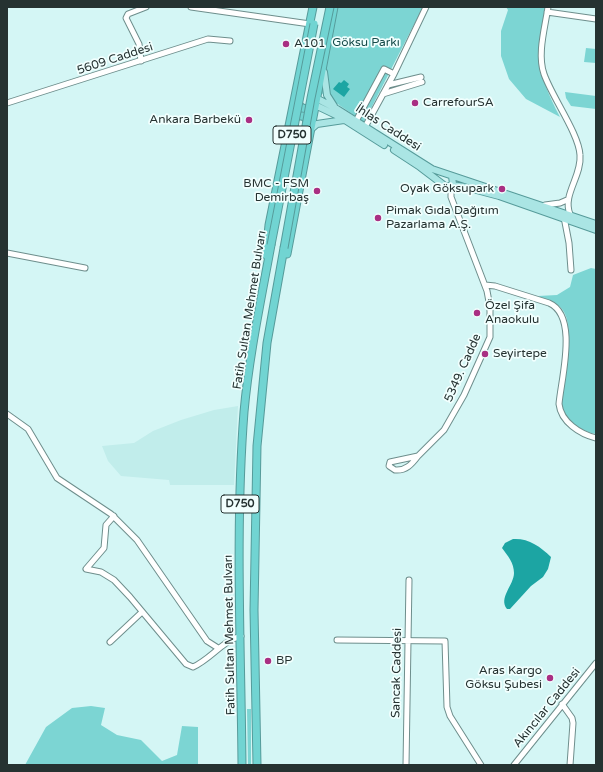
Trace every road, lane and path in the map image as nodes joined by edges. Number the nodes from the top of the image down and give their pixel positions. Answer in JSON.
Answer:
{"nodes":[{"id":1,"x":146,"y":7,"type":"edge"},
{"id":2,"x":190,"y":7,"type":"edge"},
{"id":3,"x":313,"y":7,"type":"edge"},
{"id":4,"x":317,"y":7,"type":"edge"},
{"id":5,"x":330,"y":7,"type":"edge"},
{"id":6,"x":334,"y":7,"type":"edge"},
{"id":7,"x":426,"y":7,"type":"edge"},
{"id":8,"x":547,"y":9,"type":"edge"},
{"id":9,"x":596,"y":19,"type":"edge"},
{"id":10,"x":310,"y":24,"type":"junction"},
{"id":11,"x":230,"y":41,"type":"dead end"},
{"id":12,"x":327,"y":41,"type":"junction"},
{"id":13,"x":141,"y":61,"type":"junction"},
{"id":14,"x":394,"y":74,"type":"junction"},
{"id":15,"x":300,"y":76,"type":"junction"},
{"id":16,"x":320,"y":81,"type":"junction"},
{"id":17,"x":388,"y":85,"type":"junction"},
{"id":18,"x":383,"y":94,"type":"junction"},
{"id":19,"x":296,"y":97,"type":"junction"},
{"id":20,"x":316,"y":102,"type":"junction"},
{"id":21,"x":7,"y":103,"type":"edge"},
{"id":22,"x":337,"y":108,"type":"junction"},
{"id":23,"x":291,"y":120,"type":"junction"},
{"id":24,"x":344,"y":120,"type":"junction"},
{"id":25,"x":356,"y":121,"type":"junction"},
{"id":26,"x":365,"y":127,"type":"junction"},
{"id":27,"x":311,"y":128,"type":"junction"},
{"id":28,"x":450,"y":175,"type":"junction"},
{"id":29,"x":448,"y":186,"type":"junction"},
{"id":30,"x":567,"y":200,"type":"junction"},
{"id":31,"x":545,"y":205,"type":"junction"},
{"id":32,"x":569,"y":216,"type":"junction"},
{"id":33,"x":596,"y":224,"type":"edge"},
{"id":34,"x":596,"y":230,"type":"edge"},
{"id":35,"x":7,"y":253,"type":"edge"},
{"id":36,"x":267,"y":265,"type":"junction"},
{"id":37,"x":85,"y":268,"type":"dead end"},
{"id":38,"x":280,"y":268,"type":"junction"},
{"id":39,"x":571,"y":270,"type":"dead end"},
{"id":40,"x":484,"y":285,"type":"junction"},
{"id":41,"x":7,"y":414,"type":"edge"},
{"id":42,"x":596,"y":438,"type":"edge"},
{"id":43,"x":418,"y":456,"type":"junction"},
{"id":44,"x":114,"y":516,"type":"junction"},
{"id":45,"x":409,"y":580,"type":"dead end"},
{"id":46,"x":142,"y":612,"type":"junction"},
{"id":47,"x":241,"y":636,"type":"junction"},
{"id":48,"x":337,"y":640,"type":"dead end"},
{"id":49,"x":110,"y":642,"type":"dead end"},
{"id":50,"x":408,"y":642,"type":"junction"},
{"id":51,"x":218,"y":648,"type":"junction"},
{"id":52,"x":596,"y":663,"type":"edge"},
{"id":53,"x":562,"y":704,"type":"junction"},
{"id":54,"x":242,"y":765,"type":"edge"},
{"id":55,"x":257,"y":765,"type":"edge"},
{"id":56,"x":406,"y":765,"type":"edge"},
{"id":57,"x":481,"y":765,"type":"edge"},
{"id":58,"x":514,"y":765,"type":"edge"},
{"id":59,"x":570,"y":765,"type":"edge"}],
"edges":[{"from":1,"to":13,"type":"street"},
{"from":2,"to":10,"type":"street"},
{"from":3,"to":10,"type":"highway"},
{"from":4,"to":36,"type":"highway","name":"Fatih Sultan Mehmet Bulvarı","number":"D750","bridge":true},
{"from":5,"to":38,"type":"highway","name":"Fatih Sultan Mehmet Bulvarı","number":"D750","bridge":true},
{"from":6,"to":12,"type":"highway"},
{"from":7,"to":14,"type":"street"},
{"from":8,"to":9,"type":"street"},
{"from":8,"to":30,"type":"street"},
{"from":10,"to":15,"type":"highway"},
{"from":11,"to":13,"type":"street","name":"5609 Caddesi"},
{"from":12,"to":16,"type":"highway"},
{"from":12,"to":22,"type":"main road"},
{"from":13,"to":21,"type":"street","name":"5609 Caddesi"},
{"from":14,"to":17,"type":"street"},
{"from":14,"to":25,"type":"street"},
{"from":15,"to":16,"type":"highway"},
{"from":15,"to":19,"type":"highway"},
{"from":16,"to":20,"type":"highway"},
{"from":17,"to":18,"type":"street"},
{"from":17,"to":18,"type":"street"},
{"from":18,"to":26,"type":"street"},
{"from":19,"to":20,"type":"highway"},
{"from":19,"to":20,"type":"highway"},
{"from":19,"to":23,"type":"highway"},
{"from":20,"to":22,"type":"main road","name":"İhlas Caddesi"},
{"from":20,"to":24,"type":"main road","name":"İhlas Caddesi"},
{"from":20,"to":27,"type":"highway"},
{"from":22,"to":25,"type":"main road","name":"İhlas Caddesi"},
{"from":23,"to":27,"type":"highway"},
{"from":23,"to":36,"type":"highway"},
{"from":24,"to":27,"type":"main road"},
{"from":24,"to":29,"type":"main road","name":"İhlas Caddesi"},
{"from":25,"to":26,"type":"main road","name":"İhlas Caddesi"},
{"from":26,"to":28,"type":"main road","name":"İhlas Caddesi"},
{"from":27,"to":38,"type":"highway"},
{"from":28,"to":29,"type":"main road"},
{"from":28,"to":29,"type":"main road"},
{"from":28,"to":31,"type":"main road","name":"İhlas Caddesi"},
{"from":29,"to":32,"type":"main road","name":"İhlas Caddesi"},
{"from":29,"to":40,"type":"street","name":"5349. Cadde"},
{"from":30,"to":31,"type":"street"},
{"from":30,"to":32,"type":"street"},
{"from":31,"to":32,"type":"main road","name":"İhlas Caddesi"},
{"from":32,"to":33,"type":"main road"},
{"from":32,"to":34,"type":"main road"},
{"from":32,"to":39,"type":"street"},
{"from":35,"to":37,"type":"street"},
{"from":36,"to":47,"type":"highway","name":"Fatih Sultan Mehmet Bulvarı","number":"D750"},
{"from":38,"to":55,"type":"highway","name":"Fatih Sultan Mehmet Bulvarı"},
{"from":40,"to":42,"type":"street"},
{"from":40,"to":43,"type":"street","name":"5349. Cadde"},
{"from":41,"to":44,"type":"street"},
{"from":43,"to":43,"type":"street","name":"5349. Cadde"},
{"from":44,"to":46,"type":"street"},
{"from":44,"to":51,"type":"street"},
{"from":45,"to":50,"type":"street","name":"Sancak Caddesi"},
{"from":46,"to":49,"type":"street"},
{"from":46,"to":51,"type":"street"},
{"from":47,"to":51,"type":"street"},
{"from":47,"to":54,"type":"highway","name":"Fatih Sultan Mehmet Bulvarı","number":"D750"},
{"from":48,"to":50,"type":"street"},
{"from":50,"to":56,"type":"street","name":"Sancak Caddesi"},
{"from":50,"to":57,"type":"street"},
{"from":52,"to":53,"type":"street","name":"Akıncılar Caddesi"},
{"from":53,"to":58,"type":"street","name":"Akıncılar Caddesi"},
{"from":53,"to":59,"type":"street"}]}
